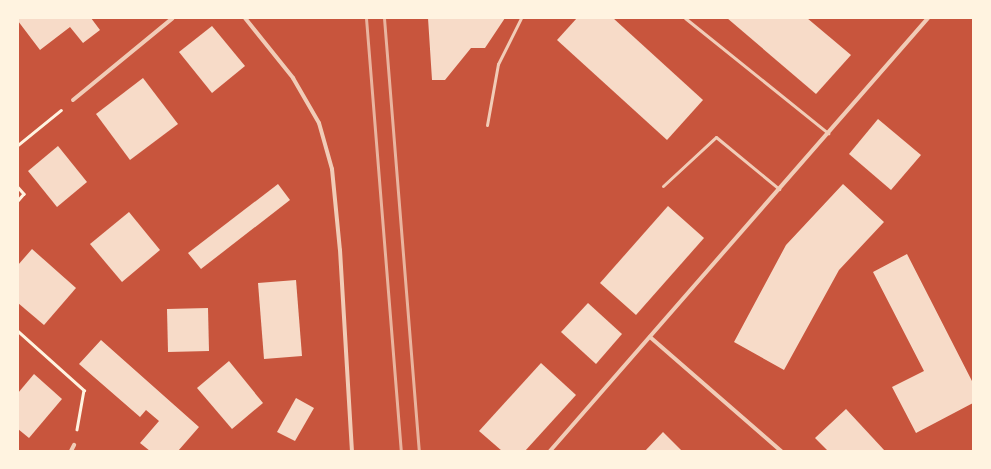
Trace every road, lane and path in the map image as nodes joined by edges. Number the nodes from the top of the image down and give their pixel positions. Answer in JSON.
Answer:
{"nodes":[{"id":1,"x":173,"y":18,"type":"edge"},
{"id":2,"x":245,"y":18,"type":"edge"},
{"id":3,"x":522,"y":18,"type":"edge"},
{"id":4,"x":685,"y":18,"type":"edge"},
{"id":5,"x":928,"y":18,"type":"edge"},
{"id":6,"x":73,"y":100,"type":"joint"},
{"id":7,"x":487,"y":125,"type":"dead end"},
{"id":8,"x":828,"y":133,"type":"junction"},
{"id":9,"x":18,"y":145,"type":"edge"},
{"id":10,"x":663,"y":186,"type":"dead end"},
{"id":11,"x":18,"y":187,"type":"edge"},
{"id":12,"x":779,"y":189,"type":"junction"},
{"id":13,"x":18,"y":201,"type":"edge"},
{"id":14,"x":18,"y":331,"type":"edge"},
{"id":15,"x":650,"y":337,"type":"junction"},
{"id":16,"x":74,"y":445,"type":"joint"},
{"id":17,"x":71,"y":451,"type":"edge"},
{"id":18,"x":352,"y":451,"type":"edge"},
{"id":19,"x":550,"y":451,"type":"edge"},
{"id":20,"x":781,"y":451,"type":"edge"}],
"edges":[{"from":1,"to":6,"type":"street"},
{"from":2,"to":18,"type":"street"},
{"from":3,"to":7,"type":"lane"},
{"from":4,"to":8,"type":"lane"},
{"from":5,"to":8,"type":"street"},
{"from":6,"to":9,"type":"path"},
{"from":8,"to":12,"type":"street"},
{"from":10,"to":12,"type":"lane"},
{"from":11,"to":13,"type":"path"},
{"from":12,"to":15,"type":"street"},
{"from":14,"to":16,"type":"path"},
{"from":15,"to":19,"type":"street"},
{"from":15,"to":20,"type":"street"},
{"from":16,"to":17,"type":"street"}]}
